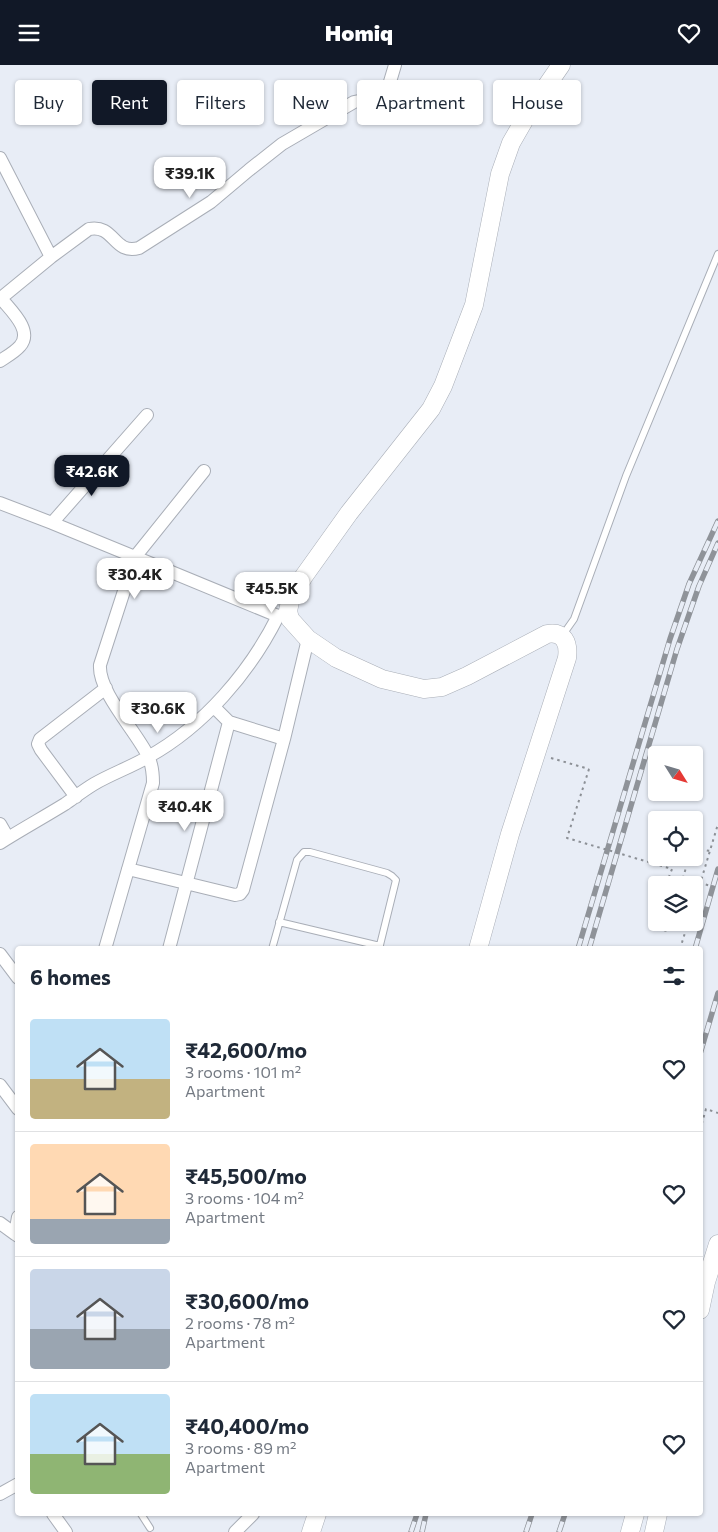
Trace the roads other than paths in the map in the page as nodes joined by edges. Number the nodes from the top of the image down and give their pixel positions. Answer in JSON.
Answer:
{"nodes":[{"id":1,"x":395,"y":65,"type":"edge"},
{"id":2,"x":561,"y":65,"type":"edge"},
{"id":3,"x":0,"y":158,"type":"edge"},
{"id":4,"x":718,"y":254,"type":"edge"},
{"id":5,"x":51,"y":257,"type":"junction"},
{"id":6,"x":0,"y":298,"type":"edge"},
{"id":7,"x":0,"y":361,"type":"edge"},
{"id":8,"x":147,"y":415,"type":"dead end"},
{"id":9,"x":204,"y":471,"type":"dead end"},
{"id":10,"x":0,"y":503,"type":"edge"},
{"id":11,"x":52,"y":523,"type":"junction"},
{"id":12,"x":135,"y":557,"type":"junction"},
{"id":13,"x":283,"y":615,"type":"junction"},
{"id":14,"x":562,"y":636,"type":"junction"},
{"id":15,"x":308,"y":639,"type":"junction"},
{"id":16,"x":106,"y":688,"type":"junction"},
{"id":17,"x":214,"y":707,"type":"junction"},
{"id":18,"x":229,"y":722,"type":"junction"},
{"id":19,"x":284,"y":739,"type":"junction"},
{"id":20,"x":149,"y":757,"type":"junction"},
{"id":21,"x":76,"y":797,"type":"junction"},
{"id":22,"x":0,"y":824,"type":"edge"},
{"id":23,"x":4,"y":840,"type":"edge"},
{"id":24,"x":128,"y":869,"type":"junction"},
{"id":25,"x":186,"y":882,"type":"junction"},
{"id":26,"x":279,"y":922,"type":"junction"},
{"id":27,"x":105,"y":946,"type":"edge"},
{"id":28,"x":169,"y":946,"type":"edge"},
{"id":29,"x":273,"y":946,"type":"edge"},
{"id":30,"x":371,"y":946,"type":"edge"},
{"id":31,"x":380,"y":946,"type":"edge"},
{"id":32,"x":479,"y":946,"type":"edge"},
{"id":33,"x":0,"y":954,"type":"edge"},
{"id":34,"x":15,"y":974,"type":"edge"},
{"id":35,"x":0,"y":1085,"type":"edge"},
{"id":36,"x":4,"y":1100,"type":"edge"},
{"id":37,"x":15,"y":1107,"type":"edge"},
{"id":38,"x":0,"y":1223,"type":"edge"},
{"id":39,"x":15,"y":1234,"type":"edge"},
{"id":40,"x":718,"y":1244,"type":"edge"},
{"id":41,"x":703,"y":1285,"type":"edge"},
{"id":42,"x":15,"y":1486,"type":"edge"},
{"id":43,"x":0,"y":1495,"type":"edge"},
{"id":44,"x":54,"y":1516,"type":"edge"},
{"id":45,"x":142,"y":1516,"type":"edge"},
{"id":46,"x":250,"y":1516,"type":"edge"},
{"id":47,"x":316,"y":1516,"type":"edge"},
{"id":48,"x":634,"y":1516,"type":"edge"},
{"id":49,"x":658,"y":1516,"type":"edge"},
{"id":50,"x":150,"y":1528,"type":"dead end"},
{"id":51,"x":66,"y":1532,"type":"edge"},
{"id":52,"x":235,"y":1532,"type":"edge"},
{"id":53,"x":311,"y":1532,"type":"edge"},
{"id":54,"x":630,"y":1532,"type":"edge"},
{"id":55,"x":654,"y":1532,"type":"edge"}],
"edges":[{"from":1,"to":5,"type":"street"},
{"from":2,"to":13,"type":"street"},
{"from":3,"to":5,"type":"street"},
{"from":4,"to":14,"type":"lane"},
{"from":5,"to":6,"type":"street"},
{"from":6,"to":7,"type":"street"},
{"from":8,"to":11,"type":"street"},
{"from":9,"to":12,"type":"street"},
{"from":10,"to":11,"type":"street"},
{"from":11,"to":12,"type":"street"},
{"from":12,"to":13,"type":"street"},
{"from":12,"to":16,"type":"street"},
{"from":13,"to":15,"type":"street"},
{"from":13,"to":17,"type":"street"},
{"from":14,"to":15,"type":"street"},
{"from":14,"to":32,"type":"street"},
{"from":15,"to":19,"type":"street"},
{"from":16,"to":20,"type":"street"},
{"from":16,"to":21,"type":"street"},
{"from":17,"to":18,"type":"street"},
{"from":17,"to":20,"type":"street"},
{"from":18,"to":19,"type":"street"},
{"from":18,"to":25,"type":"street"},
{"from":19,"to":25,"type":"street"},
{"from":20,"to":21,"type":"street"},
{"from":20,"to":24,"type":"street"},
{"from":21,"to":23,"type":"street"},
{"from":22,"to":23,"type":"street"},
{"from":24,"to":25,"type":"street"},
{"from":24,"to":27,"type":"street"},
{"from":25,"to":28,"type":"street"},
{"from":26,"to":29,"type":"lane"},
{"from":26,"to":30,"type":"lane"},
{"from":26,"to":31,"type":"lane"},
{"from":33,"to":34,"type":"street"},
{"from":35,"to":36,"type":"street"},
{"from":36,"to":37,"type":"street"},
{"from":38,"to":39,"type":"street"},
{"from":40,"to":41,"type":"street"},
{"from":42,"to":43,"type":"street"},
{"from":44,"to":51,"type":"street"},
{"from":45,"to":50,"type":"lane"},
{"from":46,"to":52,"type":"street"},
{"from":47,"to":53,"type":"street"},
{"from":48,"to":54,"type":"street"},
{"from":49,"to":55,"type":"street"}]}
